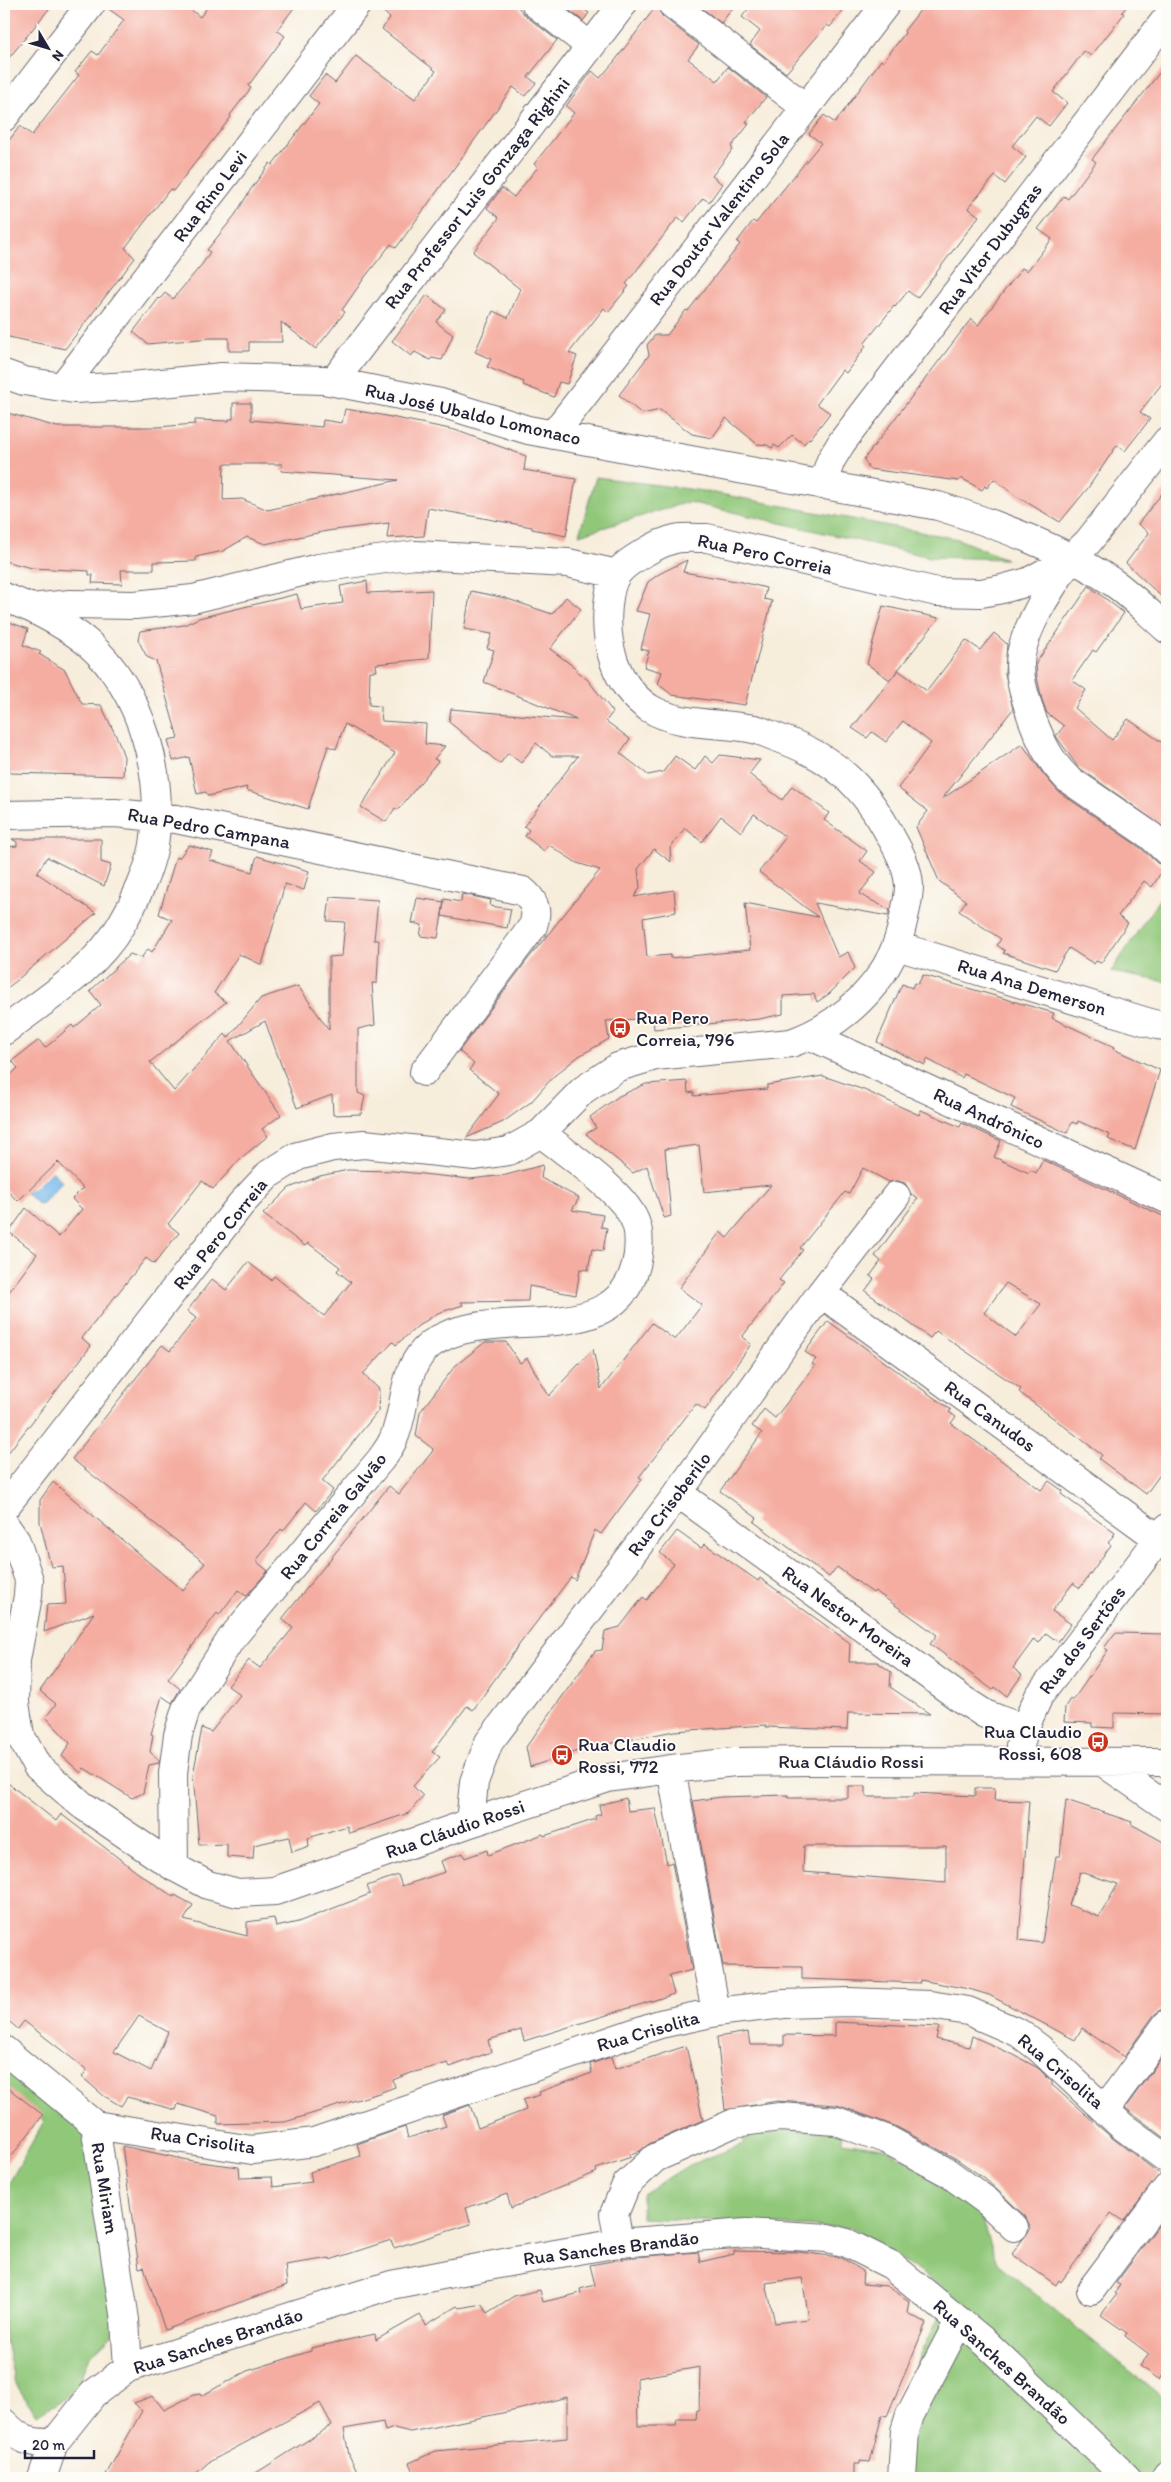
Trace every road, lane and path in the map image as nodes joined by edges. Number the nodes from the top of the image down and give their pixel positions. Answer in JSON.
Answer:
{"nodes":[{"id":1,"x":91,"y":4,"type":"edge"},
{"id":2,"x":357,"y":4,"type":"edge"},
{"id":3,"x":536,"y":4,"type":"edge"},
{"id":4,"x":622,"y":4,"type":"edge"},
{"id":5,"x":672,"y":4,"type":"edge"},
{"id":6,"x":886,"y":4,"type":"edge"},
{"id":7,"x":1167,"y":18,"type":"edge"},
{"id":8,"x":590,"y":46,"type":"junction"},
{"id":9,"x":806,"y":108,"type":"junction"},
{"id":10,"x":4,"y":117,"type":"edge"},
{"id":11,"x":4,"y":374,"type":"edge"},
{"id":12,"x":333,"y":382,"type":"junction"},
{"id":13,"x":62,"y":387,"type":"junction"},
{"id":14,"x":553,"y":434,"type":"junction"},
{"id":15,"x":1167,"y":441,"type":"edge"},
{"id":16,"x":822,"y":485,"type":"junction"},
{"id":17,"x":1070,"y":559,"type":"junction"},
{"id":18,"x":617,"y":574,"type":"junction"},
{"id":19,"x":4,"y":597,"type":"edge"},
{"id":20,"x":31,"y":608,"type":"junction"},
{"id":21,"x":1167,"y":629,"type":"edge"},
{"id":22,"x":4,"y":815,"type":"edge"},
{"id":23,"x":155,"y":816,"type":"junction"},
{"id":24,"x":1167,"y":850,"type":"edge"},
{"id":25,"x":897,"y":946,"type":"junction"},
{"id":26,"x":1167,"y":1026,"type":"edge"},
{"id":27,"x":4,"y":1031,"type":"edge"},
{"id":28,"x":811,"y":1036,"type":"junction"},
{"id":29,"x":424,"y":1072,"type":"dead end"},
{"id":30,"x":541,"y":1133,"type":"junction"},
{"id":31,"x":896,"y":1196,"type":"dead end"},
{"id":32,"x":1167,"y":1200,"type":"edge"},
{"id":33,"x":821,"y":1293,"type":"junction"},
{"id":34,"x":678,"y":1493,"type":"junction"},
{"id":35,"x":4,"y":1508,"type":"edge"},
{"id":36,"x":4,"y":1524,"type":"edge"},
{"id":37,"x":1163,"y":1534,"type":"edge"},
{"id":38,"x":1024,"y":1729,"type":"junction"},
{"id":39,"x":1016,"y":1762,"type":"junction"},
{"id":40,"x":1167,"y":1762,"type":"edge"},
{"id":41,"x":1104,"y":1763,"type":"junction"},
{"id":42,"x":671,"y":1769,"type":"junction"},
{"id":43,"x":1167,"y":1807,"type":"edge"},
{"id":44,"x":470,"y":1823,"type":"junction"},
{"id":45,"x":174,"y":1867,"type":"junction"},
{"id":46,"x":716,"y":2012,"type":"junction"},
{"id":47,"x":1167,"y":2024,"type":"edge"},
{"id":48,"x":4,"y":2050,"type":"edge"},
{"id":49,"x":1106,"y":2108,"type":"junction"},
{"id":50,"x":95,"y":2125,"type":"junction"},
{"id":51,"x":1167,"y":2159,"type":"edge"},
{"id":52,"x":1167,"y":2188,"type":"edge"},
{"id":53,"x":1014,"y":2227,"type":"dead end"},
{"id":54,"x":620,"y":2243,"type":"junction"},
{"id":55,"x":1091,"y":2290,"type":"dead end"},
{"id":56,"x":959,"y":2320,"type":"junction"},
{"id":57,"x":128,"y":2368,"type":"junction"},
{"id":58,"x":4,"y":2424,"type":"edge"},
{"id":59,"x":54,"y":2443,"type":"junction"},
{"id":60,"x":1167,"y":2475,"type":"edge"},
{"id":61,"x":42,"y":2478,"type":"edge"},
{"id":62,"x":902,"y":2478,"type":"edge"},
{"id":63,"x":1127,"y":2478,"type":"edge"},
{"id":64,"x":1165,"y":2478,"type":"edge"}],
"edges":[{"from":1,"to":10,"type":"street"},
{"from":2,"to":13,"type":"street","name":"Rua Rino Levi"},
{"from":3,"to":8,"type":"street"},
{"from":4,"to":8,"type":"street","name":"Rua Professor Luis Gonzaga Righini"},
{"from":5,"to":9,"type":"street"},
{"from":6,"to":9,"type":"street","name":"Rua Doutor Valentino Sola"},
{"from":7,"to":16,"type":"street","name":"Rua Vitor Dubugras"},
{"from":8,"to":12,"type":"street","name":"Rua Professor Luis Gonzaga Righini"},
{"from":9,"to":14,"type":"street","name":"Rua Doutor Valentino Sola"},
{"from":11,"to":13,"type":"street","name":"Rua José Ubaldo Lomonaco"},
{"from":12,"to":13,"type":"street","name":"Rua José Ubaldo Lomonaco"},
{"from":12,"to":14,"type":"street","name":"Rua José Ubaldo Lomonaco"},
{"from":14,"to":16,"type":"street","name":"Rua José Ubaldo Lomonaco"},
{"from":15,"to":17,"type":"street","name":"Rua Pero Correia"},
{"from":16,"to":17,"type":"street","name":"Rua José Ubaldo Lomonaco"},
{"from":17,"to":18,"type":"street","name":"Rua Pero Correia"},
{"from":17,"to":21,"type":"street","name":"Rua José Ubaldo Lomonaco"},
{"from":17,"to":24,"type":"street"},
{"from":18,"to":20,"type":"street"},
{"from":18,"to":25,"type":"street","name":"Rua Pero Correia"},
{"from":19,"to":20,"type":"street"},
{"from":20,"to":23,"type":"street"},
{"from":22,"to":23,"type":"street","name":"Rua Pedro Campana"},
{"from":23,"to":27,"type":"street"},
{"from":23,"to":29,"type":"street","name":"Rua Pedro Campana"},
{"from":25,"to":26,"type":"street","name":"Rua Ana Demerson"},
{"from":25,"to":28,"type":"street","name":"Rua Pero Correia"},
{"from":28,"to":30,"type":"street","name":"Rua Pero Correia"},
{"from":28,"to":32,"type":"street","name":"Rua Andrônico"},
{"from":30,"to":35,"type":"street","name":"Rua Pero Correia"},
{"from":30,"to":45,"type":"street","name":"Rua Correia Galvão"},
{"from":31,"to":33,"type":"street","name":"Rua Crisoberilo"},
{"from":33,"to":34,"type":"street","name":"Rua Crisoberilo"},
{"from":33,"to":37,"type":"street","name":"Rua Canudos"},
{"from":34,"to":38,"type":"street","name":"Rua Nestor Moreira"},
{"from":34,"to":44,"type":"street","name":"Rua Crisoberilo"},
{"from":36,"to":45,"type":"street","name":"Rua Cláudio Rossi"},
{"from":37,"to":38,"type":"street","name":"Rua dos Sertões"},
{"from":38,"to":39,"type":"street","name":"Rua dos Sertões"},
{"from":39,"to":41,"type":"street","name":"Rua Cláudio Rossi"},
{"from":39,"to":42,"type":"street","name":"Rua Cláudio Rossi"},
{"from":40,"to":41,"type":"street","name":"Rua Cláudio Rossi"},
{"from":41,"to":43,"type":"street"},
{"from":42,"to":44,"type":"street","name":"Rua Cláudio Rossi"},
{"from":42,"to":46,"type":"street"},
{"from":44,"to":45,"type":"street","name":"Rua Cláudio Rossi"},
{"from":46,"to":49,"type":"street","name":"Rua Crisolita"},
{"from":46,"to":50,"type":"street","name":"Rua Crisolita"},
{"from":47,"to":49,"type":"street"},
{"from":48,"to":50,"type":"street","name":"Rua Miriam"},
{"from":49,"to":51,"type":"street","name":"Rua Crisolita"},
{"from":50,"to":57,"type":"street","name":"Rua Miriam"},
{"from":52,"to":55,"type":"street"},
{"from":53,"to":54,"type":"street"},
{"from":54,"to":56,"type":"street","name":"Rua Sanches Brandão"},
{"from":54,"to":57,"type":"street","name":"Rua Sanches Brandão"},
{"from":56,"to":62,"type":"street"},
{"from":56,"to":63,"type":"street","name":"Rua Sanches Brandão"},
{"from":57,"to":59,"type":"street","name":"Rua Sanches Brandão"},
{"from":58,"to":59,"type":"street"},
{"from":59,"to":61,"type":"street","name":"Rua Sanches Brandão"},
{"from":60,"to":64,"type":"street"}]}
